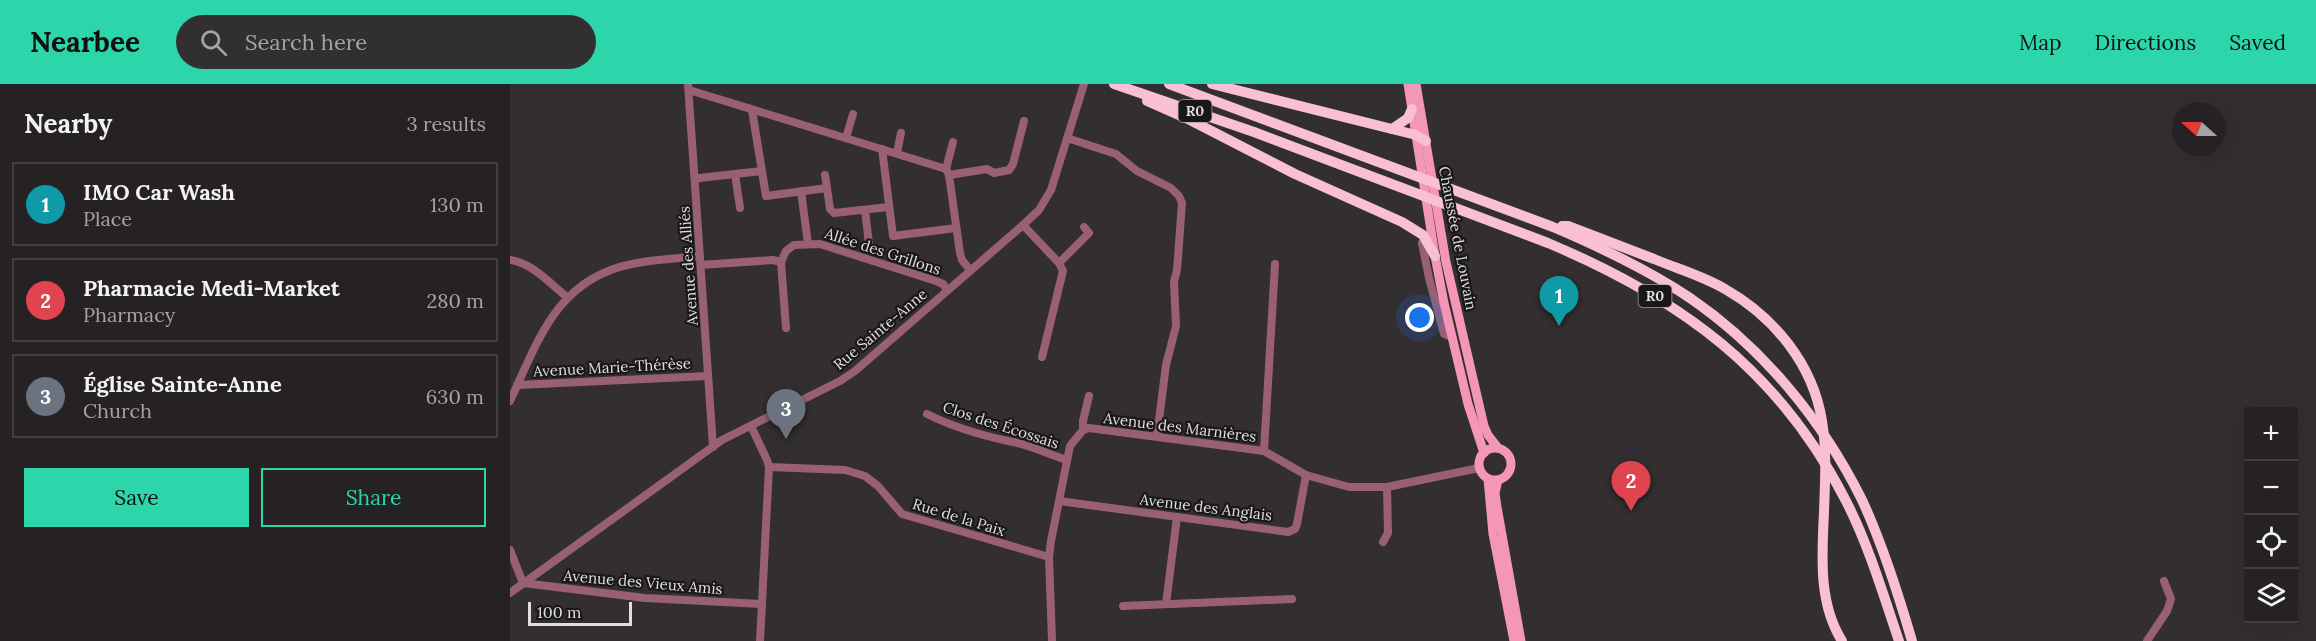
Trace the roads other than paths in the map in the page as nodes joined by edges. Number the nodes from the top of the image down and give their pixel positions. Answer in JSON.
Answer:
{"nodes":[{"id":1,"x":1084,"y":84,"type":"edge"},
{"id":2,"x":1114,"y":84,"type":"edge"},
{"id":3,"x":1169,"y":84,"type":"edge"},
{"id":4,"x":1212,"y":84,"type":"edge"},
{"id":5,"x":1408,"y":84,"type":"edge"},
{"id":6,"x":1416,"y":84,"type":"edge"},
{"id":7,"x":689,"y":87,"type":"edge"},
{"id":8,"x":1136,"y":91,"type":"junction"},
{"id":9,"x":1412,"y":109,"type":"junction"},
{"id":10,"x":752,"y":110,"type":"junction"},
{"id":11,"x":853,"y":114,"type":"dead end"},
{"id":12,"x":1024,"y":121,"type":"dead end"},
{"id":13,"x":1392,"y":129,"type":"junction"},
{"id":14,"x":901,"y":133,"type":"dead end"},
{"id":15,"x":846,"y":138,"type":"junction"},
{"id":16,"x":1067,"y":138,"type":"junction"},
{"id":17,"x":953,"y":142,"type":"dead end"},
{"id":18,"x":1421,"y":142,"type":"junction"},
{"id":19,"x":882,"y":149,"type":"junction"},
{"id":20,"x":897,"y":153,"type":"junction"},
{"id":21,"x":762,"y":171,"type":"junction"},
{"id":22,"x":948,"y":172,"type":"junction"},
{"id":23,"x":735,"y":174,"type":"junction"},
{"id":24,"x":825,"y":175,"type":"dead end"},
{"id":25,"x":696,"y":180,"type":"junction"},
{"id":26,"x":827,"y":188,"type":"junction"},
{"id":27,"x":801,"y":191,"type":"junction"},
{"id":28,"x":740,"y":207,"type":"dead end"},
{"id":29,"x":888,"y":207,"type":"junction"},
{"id":30,"x":865,"y":210,"type":"junction"},
{"id":31,"x":1023,"y":225,"type":"junction"},
{"id":32,"x":1084,"y":227,"type":"dead end"},
{"id":33,"x":1553,"y":227,"type":"junction"},
{"id":34,"x":956,"y":228,"type":"junction"},
{"id":35,"x":1436,"y":228,"type":"junction"},
{"id":36,"x":1422,"y":243,"type":"dead end"},
{"id":37,"x":808,"y":244,"type":"junction"},
{"id":38,"x":869,"y":244,"type":"dead end"},
{"id":39,"x":1434,"y":256,"type":"junction"},
{"id":40,"x":510,"y":260,"type":"edge"},
{"id":41,"x":700,"y":260,"type":"junction"},
{"id":42,"x":781,"y":262,"type":"junction"},
{"id":43,"x":1059,"y":263,"type":"junction"},
{"id":44,"x":1275,"y":264,"type":"dead end"},
{"id":45,"x":970,"y":270,"type":"junction"},
{"id":46,"x":947,"y":291,"type":"junction"},
{"id":47,"x":567,"y":297,"type":"junction"},
{"id":48,"x":1439,"y":301,"type":"junction"},
{"id":49,"x":1456,"y":308,"type":"junction"},
{"id":50,"x":786,"y":328,"type":"dead end"},
{"id":51,"x":1042,"y":357,"type":"dead end"},
{"id":52,"x":1458,"y":364,"type":"junction"},
{"id":53,"x":708,"y":376,"type":"junction"},
{"id":54,"x":517,"y":385,"type":"junction"},
{"id":55,"x":1089,"y":396,"type":"dead end"},
{"id":56,"x":1477,"y":397,"type":"junction"},
{"id":57,"x":510,"y":401,"type":"edge"},
{"id":58,"x":927,"y":414,"type":"dead end"},
{"id":59,"x":751,"y":426,"type":"junction"},
{"id":60,"x":1083,"y":430,"type":"junction"},
{"id":61,"x":1157,"y":436,"type":"junction"},
{"id":62,"x":714,"y":447,"type":"junction"},
{"id":63,"x":1498,"y":448,"type":"junction"},
{"id":64,"x":1264,"y":451,"type":"junction"},
{"id":65,"x":1484,"y":453,"type":"junction"},
{"id":66,"x":1067,"y":460,"type":"junction"},
{"id":67,"x":768,"y":467,"type":"junction"},
{"id":68,"x":1479,"y":468,"type":"junction"},
{"id":69,"x":1306,"y":475,"type":"junction"},
{"id":70,"x":1493,"y":480,"type":"junction"},
{"id":71,"x":1387,"y":487,"type":"junction"},
{"id":72,"x":1059,"y":501,"type":"junction"},
{"id":73,"x":1177,"y":518,"type":"junction"},
{"id":74,"x":1383,"y":542,"type":"dead end"},
{"id":75,"x":510,"y":550,"type":"edge"},
{"id":76,"x":1049,"y":557,"type":"junction"},
{"id":77,"x":2164,"y":580,"type":"dead end"},
{"id":78,"x":523,"y":583,"type":"junction"},
{"id":79,"x":510,"y":592,"type":"edge"},
{"id":80,"x":1292,"y":599,"type":"dead end"},
{"id":81,"x":762,"y":604,"type":"junction"},
{"id":82,"x":1167,"y":604,"type":"junction"},
{"id":83,"x":1123,"y":606,"type":"dead end"},
{"id":84,"x":760,"y":641,"type":"edge"},
{"id":85,"x":1052,"y":641,"type":"edge"},
{"id":86,"x":1514,"y":641,"type":"edge"},
{"id":87,"x":1521,"y":641,"type":"edge"},
{"id":88,"x":1842,"y":641,"type":"edge"},
{"id":89,"x":1899,"y":641,"type":"edge"},
{"id":90,"x":1912,"y":641,"type":"edge"},
{"id":91,"x":2146,"y":641,"type":"edge"}],
"edges":[{"from":1,"to":16,"type":"street","name":"Rue Sainte-Anne"},
{"from":2,"to":8,"type":"highway","number":"R0"},
{"from":3,"to":33,"type":"highway","number":"R0"},
{"from":4,"to":13,"type":"highway"},
{"from":5,"to":9,"type":"main road","name":"Chaussée de Louvain"},
{"from":6,"to":18,"type":"main road","name":"Chaussée de Louvain"},
{"from":7,"to":10,"type":"street"},
{"from":7,"to":25,"type":"street","name":"Avenue des Alliés"},
{"from":8,"to":39,"type":"highway"},
{"from":8,"to":89,"type":"highway","number":"R0"},
{"from":9,"to":13,"type":"highway"},
{"from":9,"to":18,"type":"main road","name":"Chaussée de Louvain"},
{"from":10,"to":15,"type":"street"},
{"from":10,"to":21,"type":"street"},
{"from":11,"to":15,"type":"street"},
{"from":12,"to":22,"type":"street"},
{"from":13,"to":18,"type":"highway"},
{"from":14,"to":20,"type":"street"},
{"from":15,"to":19,"type":"street"},
{"from":16,"to":31,"type":"street","name":"Rue Sainte-Anne"},
{"from":16,"to":61,"type":"street"},
{"from":17,"to":22,"type":"street"},
{"from":18,"to":35,"type":"main road","name":"Chaussée de Louvain"},
{"from":19,"to":20,"type":"street"},
{"from":19,"to":29,"type":"street"},
{"from":20,"to":22,"type":"street"},
{"from":21,"to":23,"type":"street"},
{"from":21,"to":27,"type":"street"},
{"from":22,"to":34,"type":"street"},
{"from":23,"to":25,"type":"street"},
{"from":23,"to":28,"type":"street"},
{"from":24,"to":26,"type":"street"},
{"from":25,"to":41,"type":"street","name":"Avenue des Alliés"},
{"from":26,"to":27,"type":"street"},
{"from":26,"to":30,"type":"street"},
{"from":27,"to":37,"type":"street"},
{"from":29,"to":30,"type":"street"},
{"from":29,"to":34,"type":"street"},
{"from":30,"to":38,"type":"street"},
{"from":31,"to":43,"type":"street"},
{"from":31,"to":45,"type":"street","name":"Rue Sainte-Anne"},
{"from":32,"to":43,"type":"street"},
{"from":33,"to":88,"type":"highway"},
{"from":33,"to":90,"type":"highway","number":"R0"},
{"from":34,"to":45,"type":"street"},
{"from":35,"to":39,"type":"main road","name":"Chaussée de Louvain"},
{"from":35,"to":49,"type":"main road","name":"Chaussée de Louvain"},
{"from":36,"to":48,"type":"street"},
{"from":37,"to":42,"type":"street","name":"Allée des Grillons"},
{"from":37,"to":46,"type":"street","name":"Allée des Grillons"},
{"from":39,"to":48,"type":"main road","name":"Chaussée de Louvain"},
{"from":40,"to":47,"type":"street"},
{"from":41,"to":42,"type":"street"},
{"from":41,"to":47,"type":"street"},
{"from":41,"to":53,"type":"street","name":"Avenue des Alliés"},
{"from":42,"to":50,"type":"street"},
{"from":43,"to":51,"type":"street"},
{"from":44,"to":64,"type":"street"},
{"from":45,"to":46,"type":"street","name":"Rue Sainte-Anne"},
{"from":46,"to":59,"type":"street","name":"Rue Sainte-Anne"},
{"from":47,"to":54,"type":"street"},
{"from":48,"to":49,"type":"street"},
{"from":48,"to":52,"type":"main road","name":"Chaussée de Louvain"},
{"from":49,"to":56,"type":"main road","name":"Chaussée de Louvain"},
{"from":52,"to":56,"type":"main road","name":"Chaussée de Louvain"},
{"from":52,"to":65,"type":"main road","name":"Chaussée de Louvain"},
{"from":53,"to":54,"type":"street","name":"Avenue Marie-Thérèse"},
{"from":53,"to":62,"type":"street","name":"Avenue des Alliés"},
{"from":54,"to":57,"type":"street"},
{"from":55,"to":60,"type":"street"},
{"from":56,"to":63,"type":"main road","name":"Chaussée de Louvain"},
{"from":58,"to":66,"type":"street","name":"Clos des Écossais"},
{"from":59,"to":62,"type":"street","name":"Rue Sainte-Anne"},
{"from":59,"to":67,"type":"street"},
{"from":60,"to":61,"type":"street","name":"Avenue des Marnières"},
{"from":60,"to":66,"type":"street"},
{"from":61,"to":64,"type":"street","name":"Avenue des Marnières"},
{"from":62,"to":78,"type":"street","name":"Rue Sainte-Anne"},
{"from":63,"to":65,"type":"main road"},
{"from":63,"to":70,"type":"main road"},
{"from":64,"to":69,"type":"street","name":"Avenue des Marnières"},
{"from":65,"to":68,"type":"main road"},
{"from":66,"to":72,"type":"street"},
{"from":67,"to":76,"type":"street","name":"Rue de la Paix"},
{"from":67,"to":81,"type":"street"},
{"from":68,"to":70,"type":"main road"},
{"from":68,"to":71,"type":"street","name":"Avenue des Marnières"},
{"from":69,"to":71,"type":"street","name":"Avenue des Marnières"},
{"from":69,"to":73,"type":"street","name":"Avenue des Anglais"},
{"from":70,"to":86,"type":"main road"},
{"from":70,"to":87,"type":"main road"},
{"from":71,"to":74,"type":"street"},
{"from":72,"to":73,"type":"street","name":"Avenue des Anglais"},
{"from":72,"to":76,"type":"street"},
{"from":73,"to":82,"type":"street"},
{"from":75,"to":78,"type":"street"},
{"from":76,"to":85,"type":"street"},
{"from":77,"to":91,"type":"street"},
{"from":78,"to":79,"type":"street","name":"Rue Sainte-Anne"},
{"from":78,"to":81,"type":"street","name":"Avenue des Vieux Amis"},
{"from":80,"to":82,"type":"street"},
{"from":81,"to":84,"type":"street"},
{"from":82,"to":83,"type":"street"}]}
